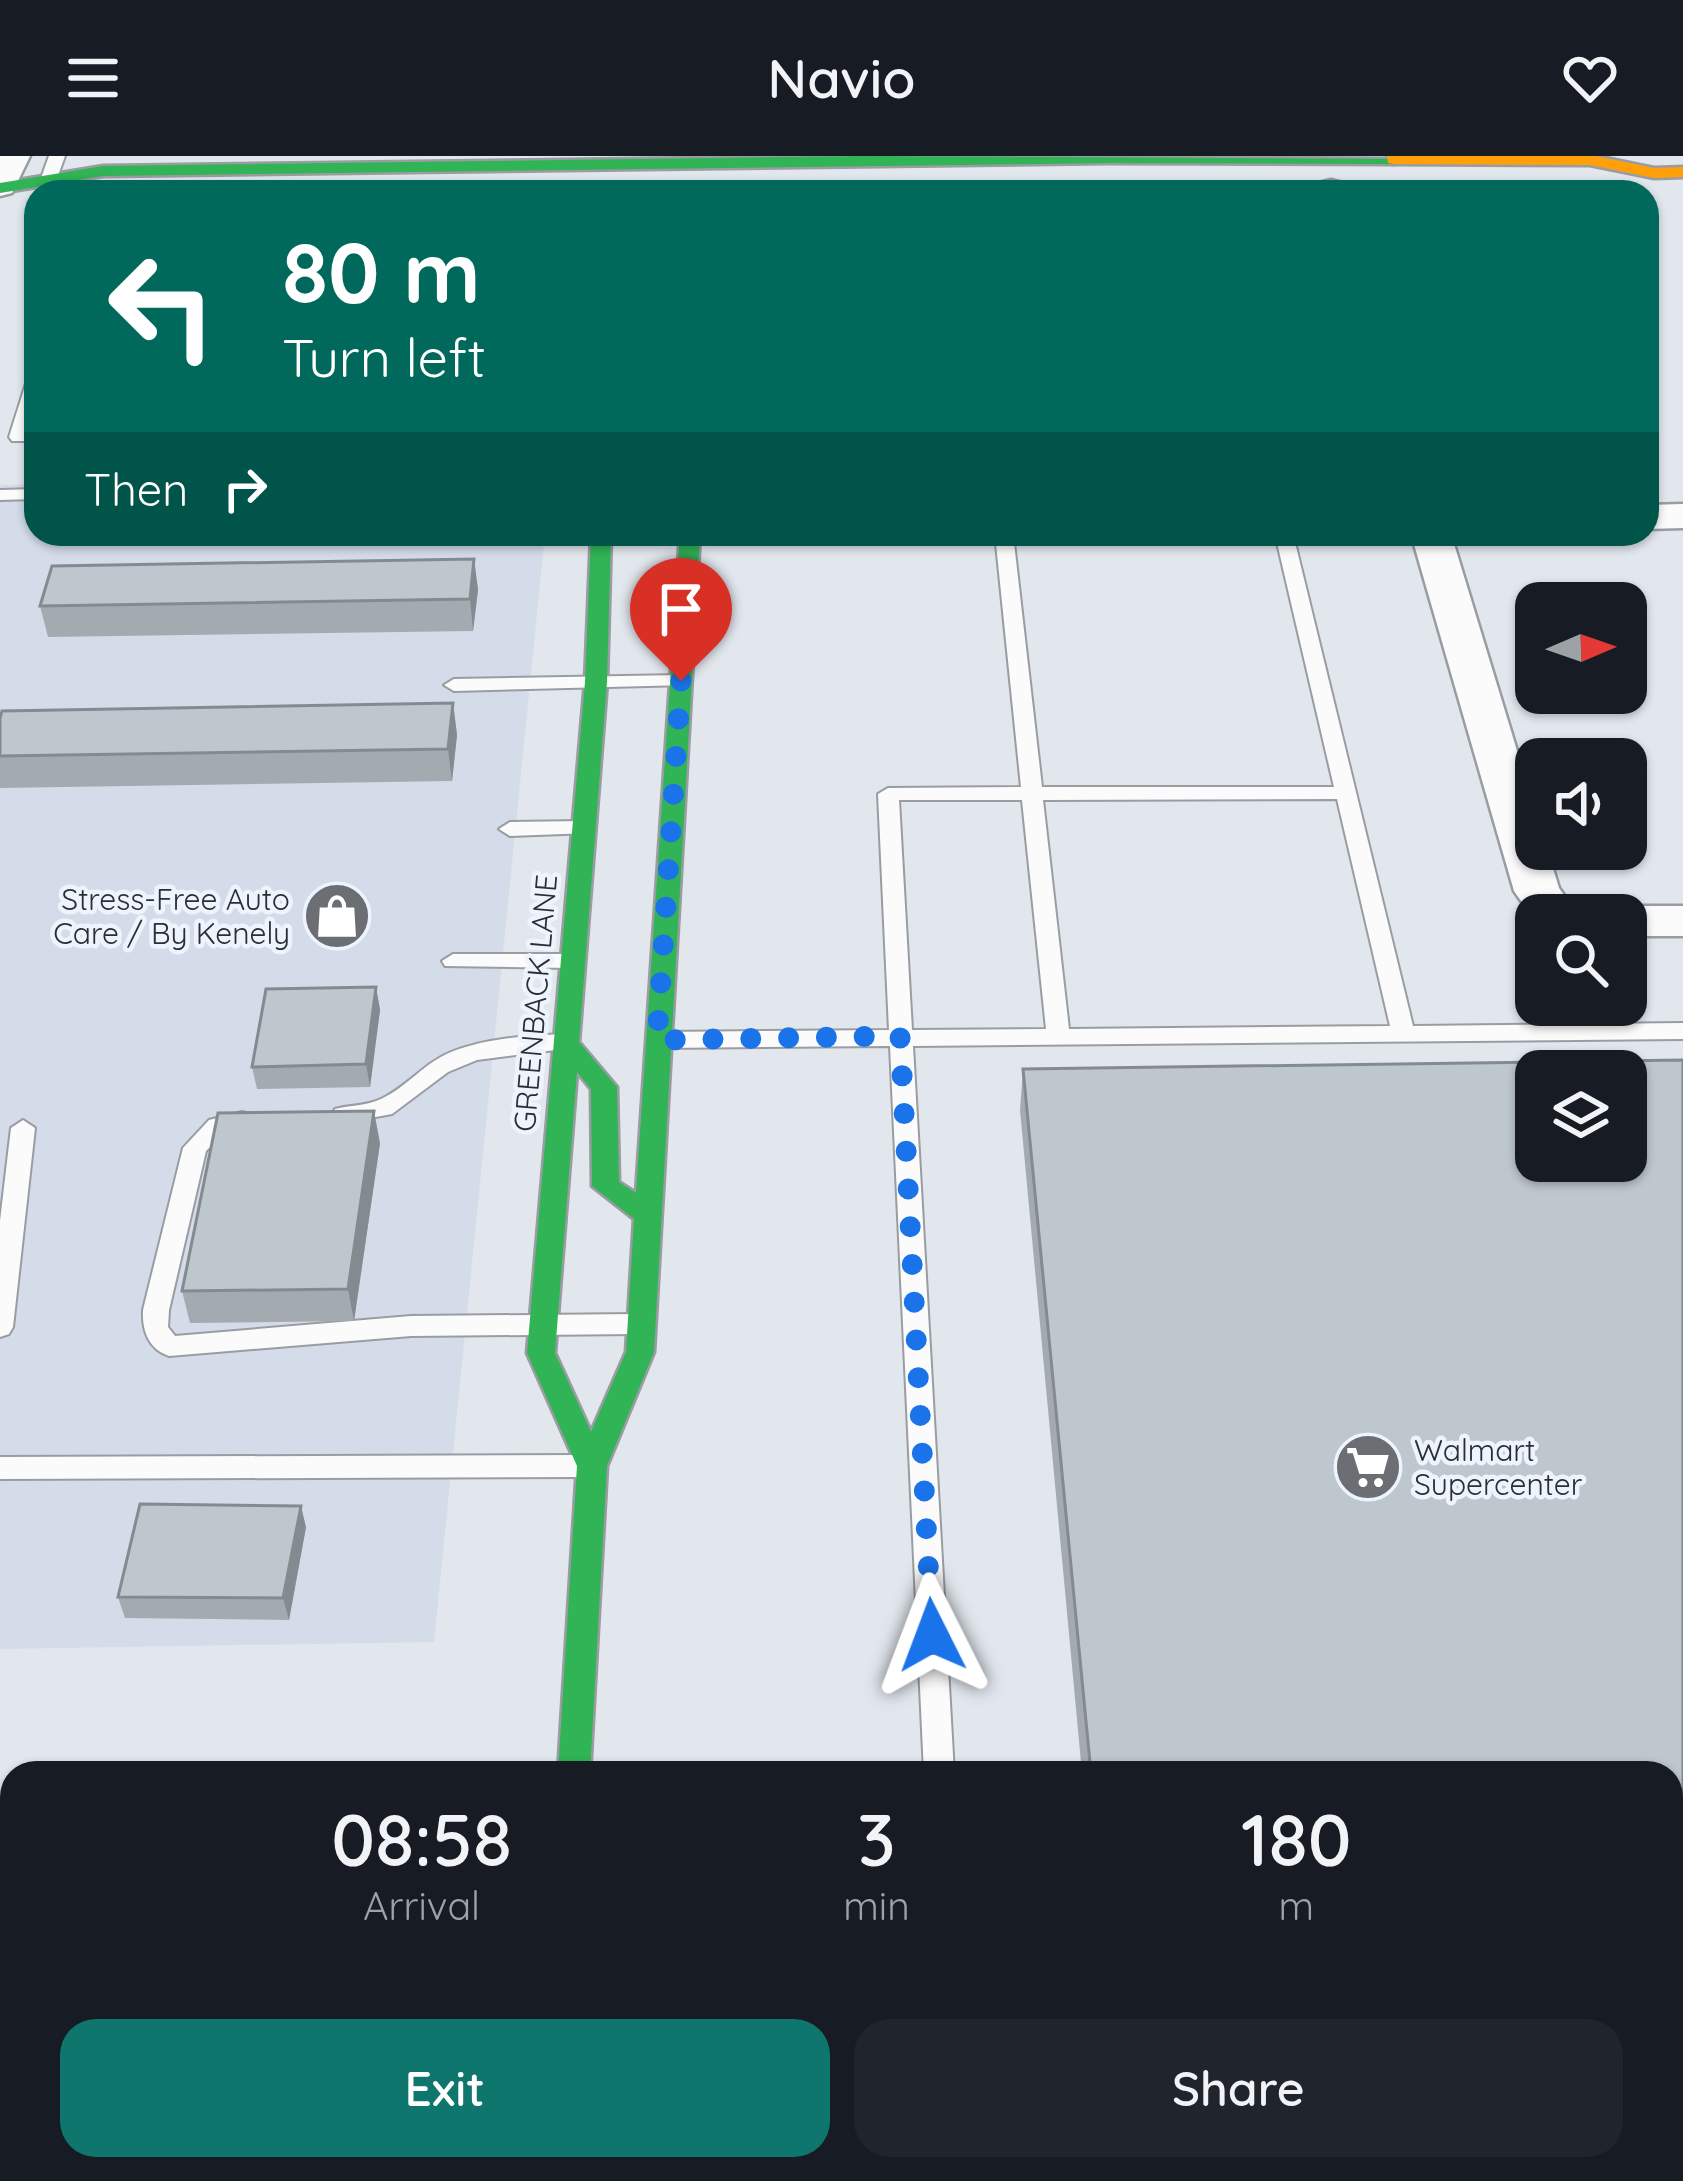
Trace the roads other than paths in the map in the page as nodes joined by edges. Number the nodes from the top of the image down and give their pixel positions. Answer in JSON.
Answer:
{"nodes":[{"id":1,"x":14,"y":156,"type":"edge"},
{"id":2,"x":710,"y":158,"type":"edge"},
{"id":3,"x":1412,"y":158,"type":"edge"},
{"id":4,"x":630,"y":159,"type":"edge"},
{"id":5,"x":1654,"y":172,"type":"junction"},
{"id":6,"x":1683,"y":172,"type":"edge"},
{"id":7,"x":47,"y":177,"type":"edge"},
{"id":8,"x":1248,"y":180,"type":"edge"},
{"id":9,"x":1626,"y":180,"type":"edge"},
{"id":10,"x":0,"y":188,"type":"edge"},
{"id":11,"x":24,"y":416,"type":"edge"},
{"id":12,"x":17,"y":437,"type":"dead end"},
{"id":13,"x":601,"y":546,"type":"edge"},
{"id":14,"x":687,"y":546,"type":"edge"},
{"id":15,"x":1005,"y":546,"type":"edge"},
{"id":16,"x":1287,"y":546,"type":"edge"},
{"id":17,"x":1435,"y":546,"type":"edge"},
{"id":18,"x":681,"y":681,"type":"junction"},
{"id":19,"x":596,"y":682,"type":"junction"},
{"id":20,"x":454,"y":685,"type":"dead end"},
{"id":21,"x":1346,"y":793,"type":"junction"},
{"id":22,"x":1032,"y":796,"type":"junction"},
{"id":23,"x":583,"y":828,"type":"junction"},
{"id":24,"x":510,"y":829,"type":"dead end"},
{"id":25,"x":1539,"y":894,"type":"edge"},
{"id":26,"x":1683,"y":920,"type":"edge"},
{"id":27,"x":1647,"y":921,"type":"edge"},
{"id":28,"x":575,"y":922,"type":"junction"},
{"id":29,"x":610,"y":953,"type":"dead end"},
{"id":30,"x":453,"y":961,"type":"dead end"},
{"id":31,"x":572,"y":961,"type":"junction"},
{"id":32,"x":624,"y":1014,"type":"dead end"},
{"id":33,"x":1683,"y":1031,"type":"edge"},
{"id":34,"x":1402,"y":1034,"type":"junction"},
{"id":35,"x":1058,"y":1035,"type":"junction"},
{"id":36,"x":900,"y":1036,"type":"junction"},
{"id":37,"x":657,"y":1040,"type":"junction"},
{"id":38,"x":565,"y":1041,"type":"junction"},
{"id":39,"x":308,"y":1117,"type":"edge"},
{"id":40,"x":265,"y":1119,"type":"edge"},
{"id":41,"x":22,"y":1128,"type":"dead end"},
{"id":42,"x":648,"y":1215,"type":"junction"},
{"id":43,"x":642,"y":1324,"type":"junction"},
{"id":44,"x":542,"y":1325,"type":"junction"},
{"id":45,"x":0,"y":1327,"type":"edge"},
{"id":46,"x":592,"y":1466,"type":"junction"},
{"id":47,"x":0,"y":1468,"type":"edge"},
{"id":48,"x":575,"y":1761,"type":"edge"},
{"id":49,"x":938,"y":1761,"type":"edge"}],
"edges":[{"from":1,"to":10,"type":"street"},
{"from":2,"to":3,"type":"main road"},
{"from":2,"to":4,"type":"main road"},
{"from":3,"to":5,"type":"main road"},
{"from":3,"to":8,"type":"main road"},
{"from":4,"to":7,"type":"main road"},
{"from":5,"to":6,"type":"main road"},
{"from":5,"to":9,"type":"main road"},
{"from":11,"to":12,"type":"lane"},
{"from":13,"to":19,"type":"main road","name":"GREENBACK LANE"},
{"from":14,"to":18,"type":"main road","name":"GREENBACK LANE"},
{"from":15,"to":22,"type":"lane"},
{"from":16,"to":21,"type":"lane"},
{"from":17,"to":25,"type":"street"},
{"from":18,"to":19,"type":"lane"},
{"from":18,"to":37,"type":"main road","name":"GREENBACK LANE"},
{"from":19,"to":20,"type":"lane"},
{"from":19,"to":23,"type":"main road","name":"GREENBACK LANE"},
{"from":21,"to":22,"type":"lane"},
{"from":21,"to":34,"type":"lane"},
{"from":22,"to":35,"type":"lane"},
{"from":22,"to":36,"type":"lane"},
{"from":23,"to":24,"type":"lane"},
{"from":23,"to":28,"type":"main road","name":"GREENBACK LANE"},
{"from":26,"to":27,"type":"street"},
{"from":28,"to":29,"type":"main road"},
{"from":28,"to":31,"type":"main road","name":"GREENBACK LANE"},
{"from":30,"to":31,"type":"lane"},
{"from":31,"to":38,"type":"main road","name":"GREENBACK LANE"},
{"from":32,"to":37,"type":"main road"},
{"from":33,"to":34,"type":"lane"},
{"from":34,"to":35,"type":"lane"},
{"from":35,"to":36,"type":"lane"},
{"from":36,"to":37,"type":"lane"},
{"from":36,"to":49,"type":"lane"},
{"from":37,"to":42,"type":"main road","name":"GREENBACK LANE"},
{"from":38,"to":39,"type":"lane"},
{"from":38,"to":42,"type":"main road"},
{"from":38,"to":44,"type":"main road","name":"GREENBACK LANE"},
{"from":40,"to":44,"type":"lane"},
{"from":41,"to":45,"type":"lane"},
{"from":42,"to":43,"type":"main road","name":"GREENBACK LANE"},
{"from":43,"to":44,"type":"lane"},
{"from":43,"to":46,"type":"main road","name":"GREENBACK LANE"},
{"from":44,"to":46,"type":"main road","name":"GREENBACK LANE"},
{"from":46,"to":47,"type":"lane"},
{"from":46,"to":48,"type":"main road","name":"GREENBACK LANE"}]}
